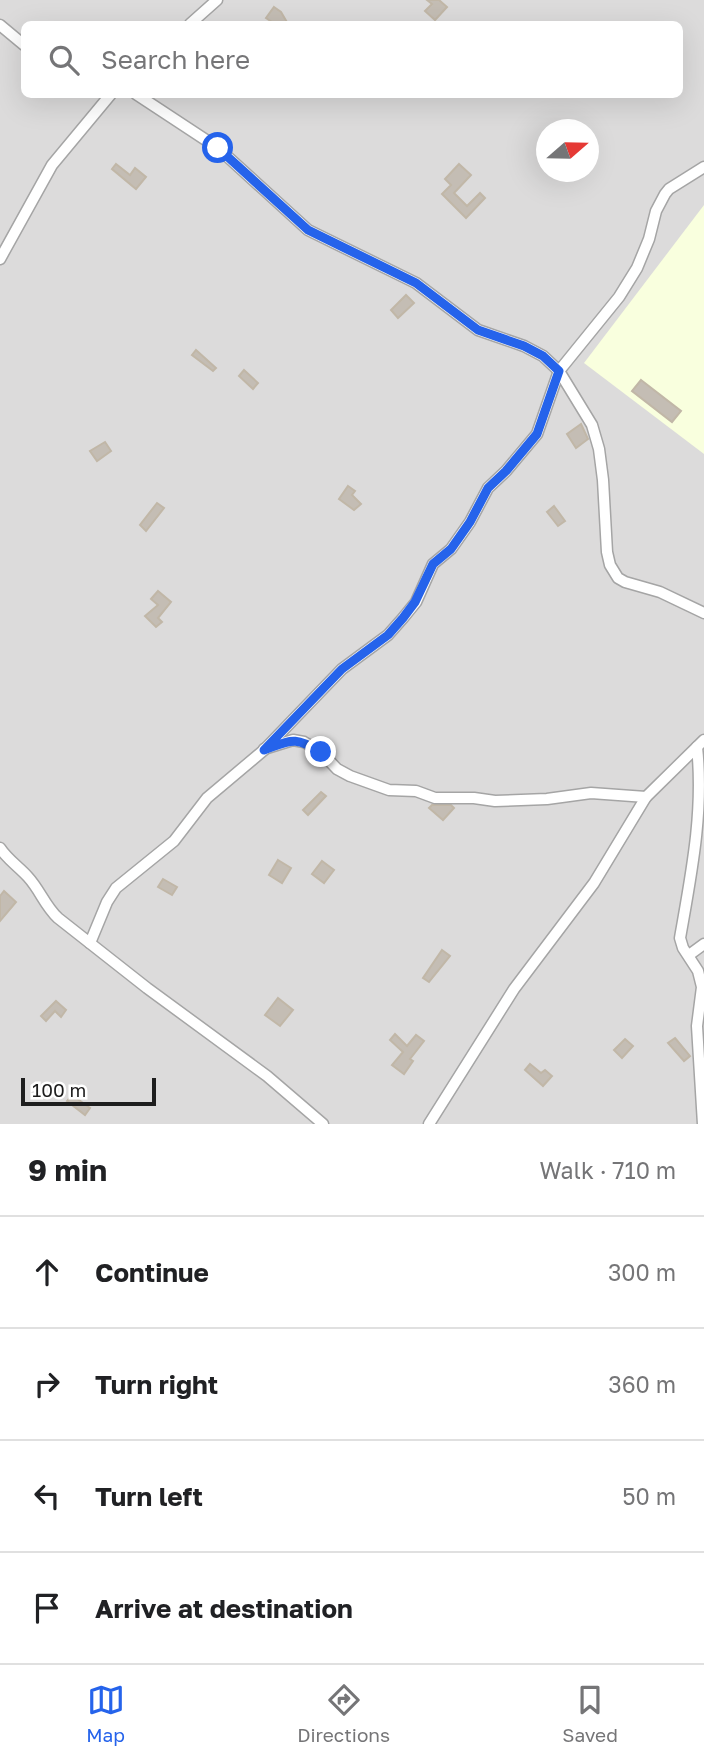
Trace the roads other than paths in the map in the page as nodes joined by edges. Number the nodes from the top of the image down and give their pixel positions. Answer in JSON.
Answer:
{"nodes":[{"id":1,"x":199,"y":0,"type":"edge"},
{"id":2,"x":216,"y":0,"type":"edge"},
{"id":3,"x":201,"y":13,"type":"junction"},
{"id":4,"x":193,"y":21,"type":"edge"},
{"id":5,"x":0,"y":25,"type":"edge"},
{"id":6,"x":21,"y":42,"type":"edge"},
{"id":7,"x":108,"y":98,"type":"edge"},
{"id":8,"x":142,"y":98,"type":"edge"},
{"id":9,"x":704,"y":167,"type":"edge"},
{"id":10,"x":0,"y":259,"type":"edge"},
{"id":11,"x":559,"y":371,"type":"junction"},
{"id":12,"x":704,"y":613,"type":"edge"},
{"id":13,"x":700,"y":744,"type":"edge"},
{"id":14,"x":264,"y":750,"type":"junction"},
{"id":15,"x":646,"y":797,"type":"junction"},
{"id":16,"x":0,"y":848,"type":"edge"},
{"id":17,"x":90,"y":943,"type":"junction"},
{"id":18,"x":704,"y":944,"type":"edge"},
{"id":19,"x":689,"y":955,"type":"junction"},
{"id":20,"x":323,"y":1124,"type":"edge"},
{"id":21,"x":429,"y":1124,"type":"edge"},
{"id":22,"x":703,"y":1124,"type":"edge"}],
"edges":[{"from":1,"to":3,"type":"street"},
{"from":2,"to":3,"type":"street"},
{"from":3,"to":4,"type":"street"},
{"from":5,"to":6,"type":"street"},
{"from":7,"to":10,"type":"street"},
{"from":8,"to":11,"type":"street"},
{"from":9,"to":11,"type":"street"},
{"from":11,"to":12,"type":"street"},
{"from":11,"to":14,"type":"street"},
{"from":13,"to":15,"type":"street"},
{"from":13,"to":19,"type":"street"},
{"from":14,"to":15,"type":"street"},
{"from":14,"to":17,"type":"street"},
{"from":15,"to":21,"type":"street"},
{"from":16,"to":17,"type":"street"},
{"from":17,"to":20,"type":"street"},
{"from":18,"to":19,"type":"street"},
{"from":19,"to":22,"type":"street"}]}
